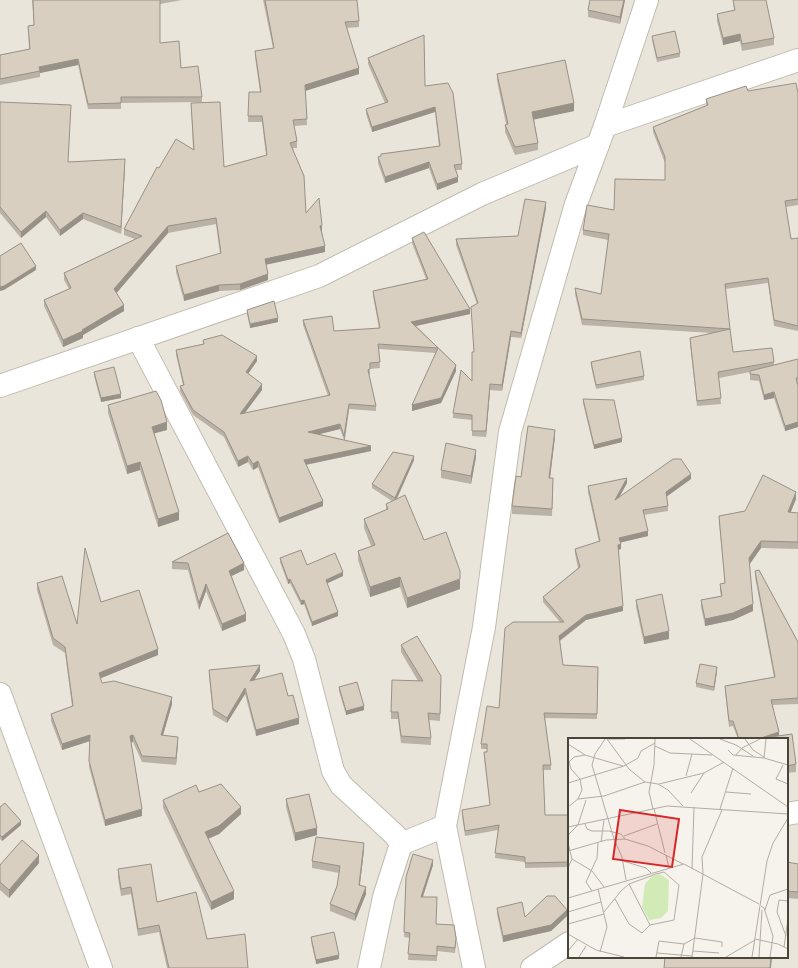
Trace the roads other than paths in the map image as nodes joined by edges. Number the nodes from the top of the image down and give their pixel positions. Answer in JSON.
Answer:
{"nodes":[{"id":1,"x":647,"y":0,"type":"edge"},
{"id":2,"x":798,"y":60,"type":"edge"},
{"id":3,"x":601,"y":136,"type":"junction"},
{"id":4,"x":138,"y":338,"type":"junction"},
{"id":5,"x":0,"y":386,"type":"edge"},
{"id":6,"x":0,"y":694,"type":"edge"},
{"id":7,"x":798,"y":812,"type":"edge"},
{"id":8,"x":788,"y":814,"type":"edge"},
{"id":9,"x":445,"y":826,"type":"junction"},
{"id":10,"x":401,"y":844,"type":"junction"},
{"id":11,"x":568,"y":944,"type":"edge"},
{"id":12,"x":101,"y":968,"type":"edge"},
{"id":13,"x":369,"y":968,"type":"edge"},
{"id":14,"x":474,"y":968,"type":"edge"},
{"id":15,"x":532,"y":968,"type":"edge"}],
"edges":[{"from":1,"to":3,"type":"street"},
{"from":2,"to":3,"type":"street"},
{"from":3,"to":4,"type":"street"},
{"from":3,"to":9,"type":"street"},
{"from":4,"to":5,"type":"street"},
{"from":4,"to":10,"type":"street"},
{"from":6,"to":12,"type":"street"},
{"from":7,"to":8,"type":"street"},
{"from":9,"to":10,"type":"street"},
{"from":9,"to":14,"type":"street"},
{"from":10,"to":13,"type":"street"},
{"from":11,"to":15,"type":"street"}]}
